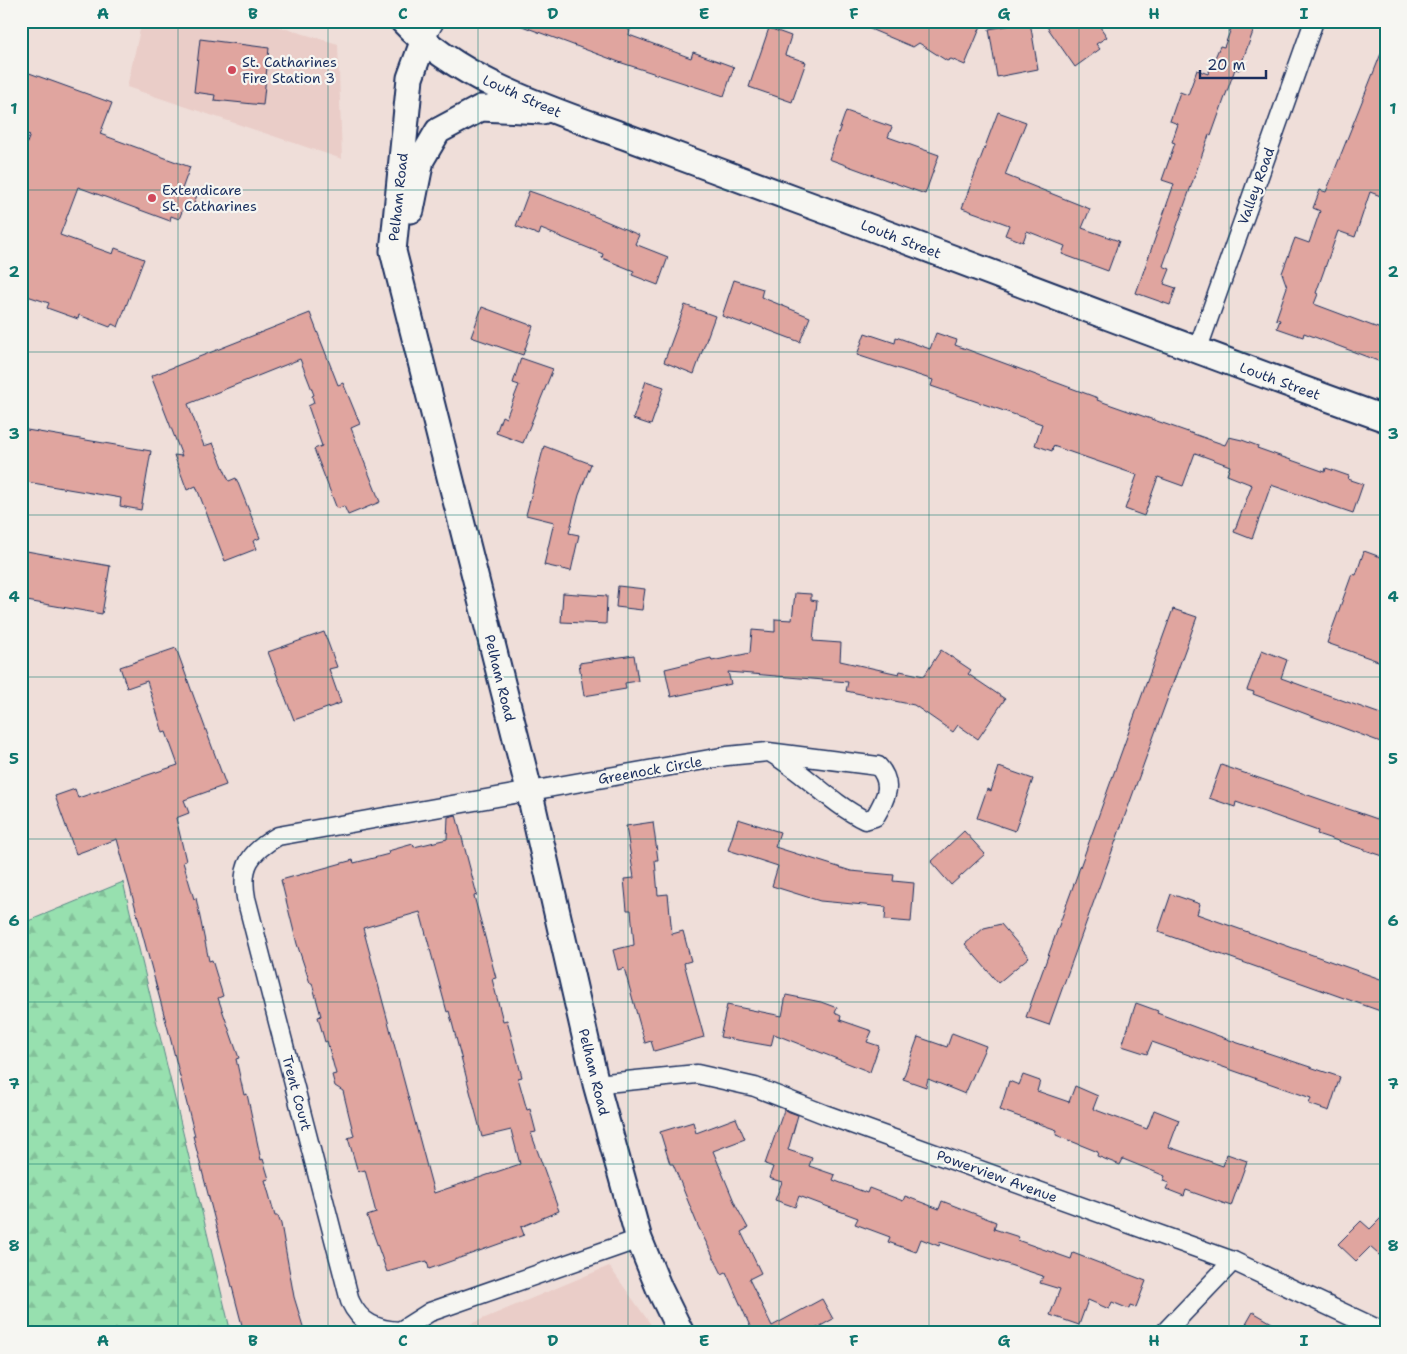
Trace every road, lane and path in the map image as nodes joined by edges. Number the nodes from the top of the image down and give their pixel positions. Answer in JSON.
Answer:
{"nodes":[{"id":1,"x":403,"y":21,"type":"edge"},
{"id":2,"x":1314,"y":21,"type":"edge"},
{"id":3,"x":429,"y":32,"type":"edge"},
{"id":4,"x":558,"y":112,"type":"junction"},
{"id":5,"x":393,"y":251,"type":"junction"},
{"id":6,"x":1197,"y":351,"type":"junction"},
{"id":7,"x":1386,"y":419,"type":"edge"},
{"id":8,"x":771,"y":753,"type":"junction"},
{"id":9,"x":529,"y":790,"type":"junction"},
{"id":10,"x":596,"y":1084,"type":"junction"},
{"id":11,"x":639,"y":1239,"type":"junction"},
{"id":12,"x":1233,"y":1261,"type":"junction"},
{"id":13,"x":681,"y":1333,"type":"edge"},
{"id":14,"x":1164,"y":1333,"type":"edge"},
{"id":15,"x":1386,"y":1333,"type":"edge"}],
"edges":[{"from":1,"to":3,"type":"main road"},
{"from":2,"to":6,"type":"street","name":"Valley Road"},
{"from":3,"to":4,"type":"main road","name":"Louth Street"},
{"from":3,"to":5,"type":"main road","name":"Pelham Road"},
{"from":4,"to":5,"type":"main road"},
{"from":4,"to":6,"type":"main road","name":"Louth Street"},
{"from":5,"to":9,"type":"main road","name":"Pelham Road"},
{"from":6,"to":7,"type":"main road","name":"Louth Street"},
{"from":8,"to":8,"type":"street","name":"Greenock Circle"},
{"from":8,"to":9,"type":"street","name":"Greenock Circle"},
{"from":9,"to":10,"type":"main road","name":"Pelham Road"},
{"from":9,"to":11,"type":"street","name":"Trent Court"},
{"from":10,"to":11,"type":"main road","name":"Pelham Road"},
{"from":10,"to":12,"type":"street","name":"Powerview Avenue"},
{"from":11,"to":13,"type":"main road","name":"Pelham Road"},
{"from":12,"to":14,"type":"street"},
{"from":12,"to":15,"type":"street","name":"Powerview Avenue"}]}
